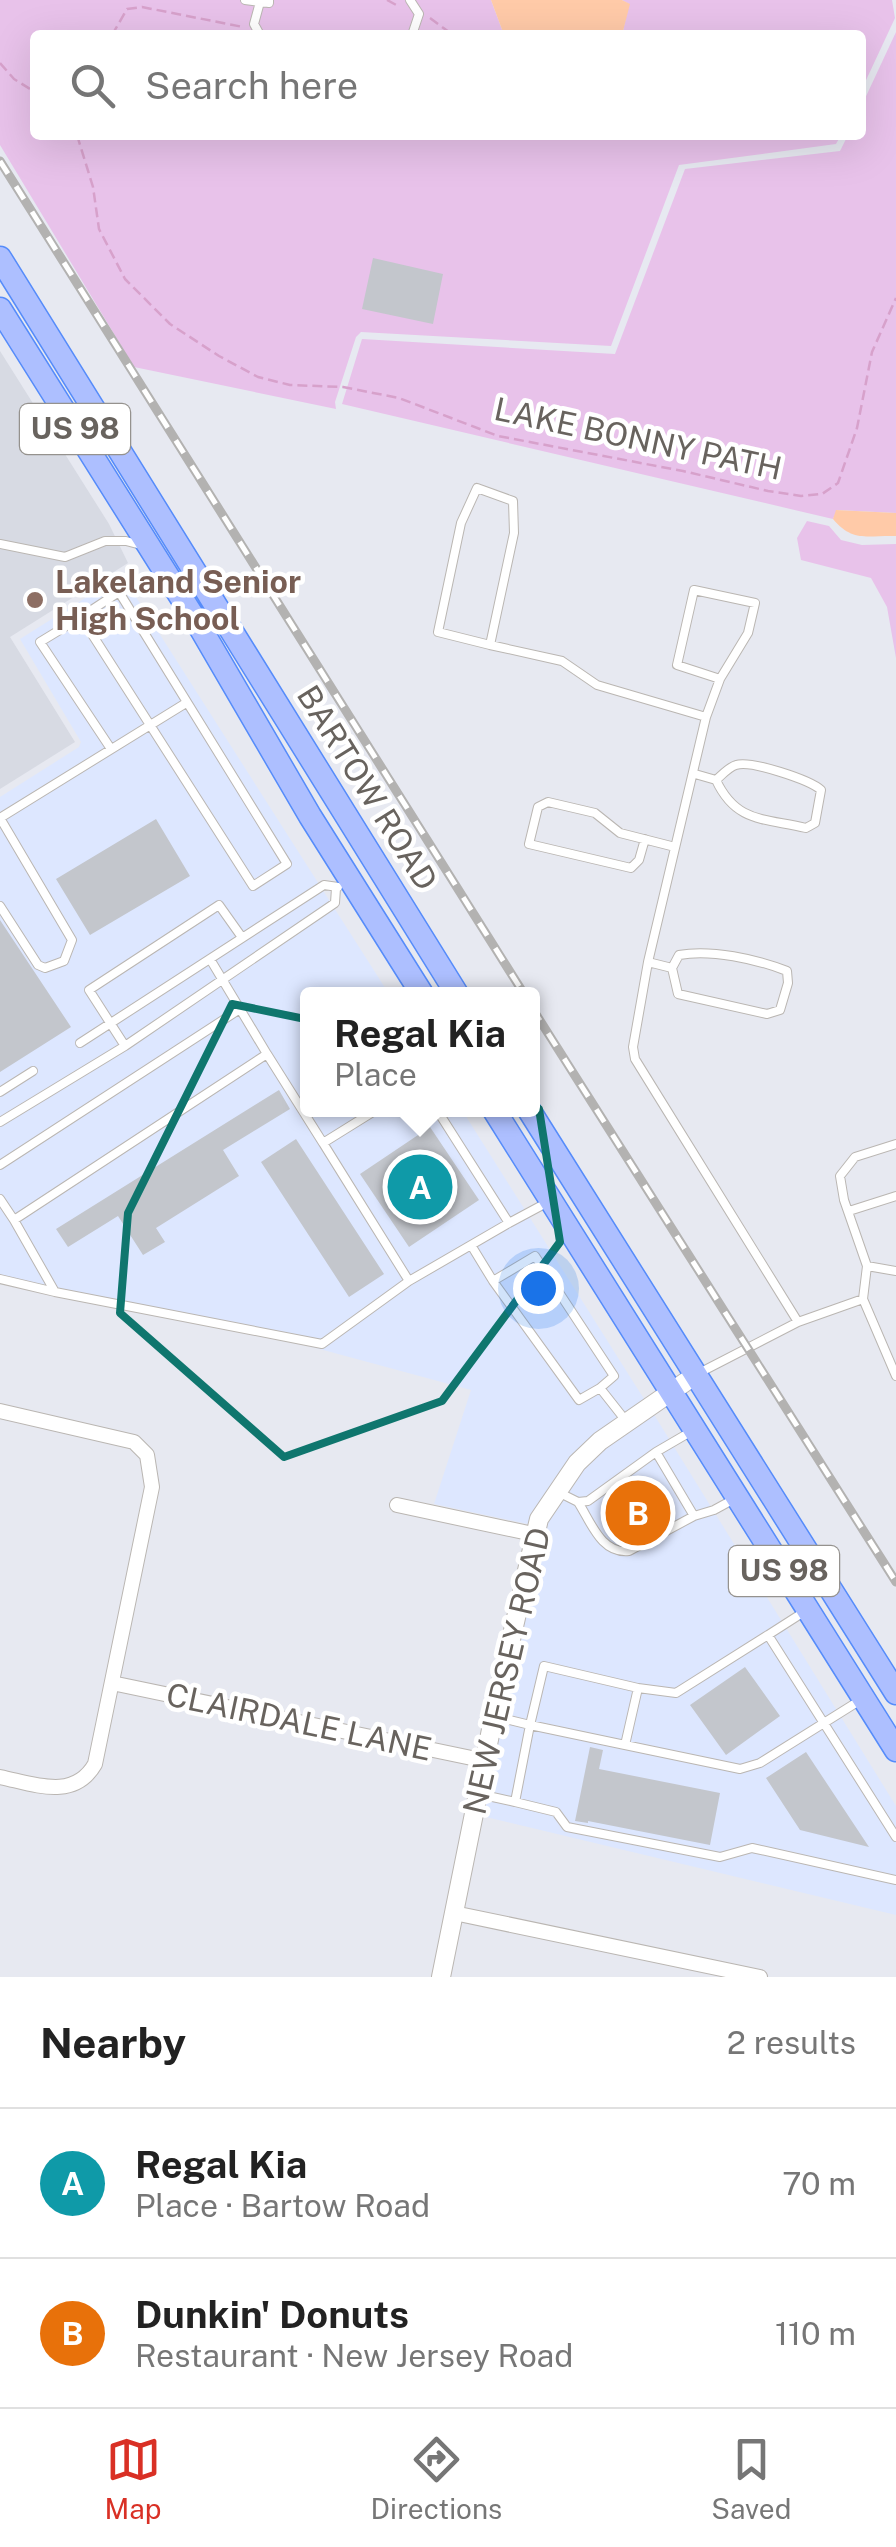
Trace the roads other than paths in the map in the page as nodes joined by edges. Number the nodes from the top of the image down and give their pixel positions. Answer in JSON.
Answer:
{"nodes":[{"id":1,"x":244,"y":0,"type":"edge"},
{"id":2,"x":410,"y":0,"type":"edge"},
{"id":3,"x":264,"y":1,"type":"edge"},
{"id":4,"x":257,"y":30,"type":"edge"},
{"id":5,"x":414,"y":30,"type":"edge"},
{"id":6,"x":0,"y":258,"type":"edge"},
{"id":7,"x":0,"y":309,"type":"edge"},
{"id":8,"x":0,"y":544,"type":"edge"},
{"id":9,"x":150,"y":549,"type":"junction"},
{"id":10,"x":81,"y":617,"type":"junction"},
{"id":11,"x":490,"y":645,"type":"junction"},
{"id":12,"x":720,"y":679,"type":"junction"},
{"id":13,"x":186,"y":703,"type":"junction"},
{"id":14,"x":706,"y":718,"type":"junction"},
{"id":15,"x":150,"y":725,"type":"junction"},
{"id":16,"x":111,"y":749,"type":"junction"},
{"id":17,"x":695,"y":774,"type":"junction"},
{"id":18,"x":716,"y":780,"type":"junction"},
{"id":19,"x":645,"y":839,"type":"junction"},
{"id":20,"x":675,"y":847,"type":"junction"},
{"id":21,"x":374,"y":863,"type":"junction"},
{"id":22,"x":343,"y":884,"type":"junction"},
{"id":23,"x":0,"y":906,"type":"edge"},
{"id":24,"x":241,"y":936,"type":"junction"},
{"id":25,"x":210,"y":959,"type":"junction"},
{"id":26,"x":648,"y":962,"type":"junction"},
{"id":27,"x":672,"y":968,"type":"junction"},
{"id":28,"x":224,"y":981,"type":"junction"},
{"id":29,"x":417,"y":987,"type":"edge"},
{"id":30,"x":453,"y":987,"type":"edge"},
{"id":31,"x":240,"y":1009,"type":"junction"},
{"id":32,"x":110,"y":1025,"type":"junction"},
{"id":33,"x":80,"y":1043,"type":"dead end"},
{"id":34,"x":126,"y":1046,"type":"junction"},
{"id":35,"x":268,"y":1054,"type":"junction"},
{"id":36,"x":33,"y":1072,"type":"dead end"},
{"id":37,"x":0,"y":1092,"type":"edge"},
{"id":38,"x":300,"y":1105,"type":"edge"},
{"id":39,"x":308,"y":1117,"type":"edge"},
{"id":40,"x":365,"y":1117,"type":"edge"},
{"id":41,"x":441,"y":1117,"type":"edge"},
{"id":42,"x":498,"y":1117,"type":"edge"},
{"id":43,"x":534,"y":1117,"type":"edge"},
{"id":44,"x":0,"y":1124,"type":"edge"},
{"id":45,"x":324,"y":1143,"type":"junction"},
{"id":46,"x":896,"y":1144,"type":"edge"},
{"id":47,"x":0,"y":1165,"type":"edge"},
{"id":48,"x":896,"y":1196,"type":"edge"},
{"id":49,"x":0,"y":1199,"type":"edge"},
{"id":50,"x":551,"y":1200,"type":"junction"},
{"id":51,"x":849,"y":1211,"type":"junction"},
{"id":52,"x":14,"y":1220,"type":"junction"},
{"id":53,"x":509,"y":1223,"type":"junction"},
{"id":54,"x":471,"y":1245,"type":"junction"},
{"id":55,"x":867,"y":1266,"type":"junction"},
{"id":56,"x":896,"y":1271,"type":"edge"},
{"id":57,"x":0,"y":1279,"type":"edge"},
{"id":58,"x":493,"y":1281,"type":"junction"},
{"id":59,"x":410,"y":1282,"type":"junction"},
{"id":60,"x":54,"y":1292,"type":"junction"},
{"id":61,"x":863,"y":1298,"type":"junction"},
{"id":62,"x":798,"y":1322,"type":"junction"},
{"id":63,"x":696,"y":1374,"type":"junction"},
{"id":64,"x":896,"y":1376,"type":"edge"},
{"id":65,"x":600,"y":1388,"type":"junction"},
{"id":66,"x":672,"y":1390,"type":"junction"},
{"id":67,"x":0,"y":1411,"type":"edge"},
{"id":68,"x":626,"y":1421,"type":"junction"},
{"id":69,"x":696,"y":1429,"type":"junction"},
{"id":70,"x":656,"y":1452,"type":"junction"},
{"id":71,"x":556,"y":1491,"type":"junction"},
{"id":72,"x":738,"y":1496,"type":"junction"},
{"id":73,"x":578,"y":1502,"type":"junction"},
{"id":74,"x":397,"y":1505,"type":"dead end"},
{"id":75,"x":694,"y":1516,"type":"junction"},
{"id":76,"x":533,"y":1534,"type":"junction"},
{"id":77,"x":808,"y":1610,"type":"junction"},
{"id":78,"x":768,"y":1636,"type":"junction"},
{"id":79,"x":112,"y":1682,"type":"junction"},
{"id":80,"x":638,"y":1688,"type":"junction"},
{"id":81,"x":892,"y":1688,"type":"edge"},
{"id":82,"x":863,"y":1698,"type":"junction"},
{"id":83,"x":494,"y":1716,"type":"junction"},
{"id":84,"x":822,"y":1721,"type":"junction"},
{"id":85,"x":530,"y":1725,"type":"junction"},
{"id":86,"x":625,"y":1746,"type":"junction"},
{"id":87,"x":896,"y":1750,"type":"edge"},
{"id":88,"x":486,"y":1761,"type":"junction"},
{"id":89,"x":0,"y":1776,"type":"edge"},
{"id":90,"x":479,"y":1794,"type":"junction"},
{"id":91,"x":515,"y":1802,"type":"junction"},
{"id":92,"x":896,"y":1837,"type":"edge"},
{"id":93,"x":896,"y":1880,"type":"edge"},
{"id":94,"x":454,"y":1912,"type":"junction"},
{"id":95,"x":441,"y":1977,"type":"edge"},
{"id":96,"x":760,"y":1977,"type":"edge"}],
"edges":[{"from":1,"to":3,"type":"lane"},
{"from":2,"to":5,"type":"lane"},
{"from":3,"to":4,"type":"lane"},
{"from":6,"to":21,"type":"main road","name":"BARTOW ROAD","number":"US 98"},
{"from":7,"to":9,"type":"main road","name":"BARTOW ROAD","number":"US 98"},
{"from":8,"to":9,"type":"lane"},
{"from":9,"to":22,"type":"main road","name":"BARTOW ROAD","number":"US 98"},
{"from":10,"to":13,"type":"lane"},
{"from":10,"to":15,"type":"lane"},
{"from":10,"to":16,"type":"lane"},
{"from":11,"to":11,"type":"lane"},
{"from":11,"to":14,"type":"lane"},
{"from":12,"to":12,"type":"lane"},
{"from":12,"to":14,"type":"lane"},
{"from":13,"to":15,"type":"lane"},
{"from":13,"to":15,"type":"lane"},
{"from":14,"to":17,"type":"lane"},
{"from":15,"to":16,"type":"lane"},
{"from":16,"to":23,"type":"lane"},
{"from":17,"to":18,"type":"lane"},
{"from":17,"to":20,"type":"lane"},
{"from":18,"to":18,"type":"lane"},
{"from":19,"to":19,"type":"lane"},
{"from":19,"to":20,"type":"lane"},
{"from":20,"to":26,"type":"lane"},
{"from":21,"to":22,"type":"street"},
{"from":21,"to":30,"type":"main road","name":"BARTOW ROAD","number":"US 98"},
{"from":22,"to":24,"type":"lane"},
{"from":22,"to":28,"type":"lane"},
{"from":22,"to":29,"type":"main road","name":"BARTOW ROAD","number":"US 98"},
{"from":24,"to":25,"type":"lane"},
{"from":24,"to":32,"type":"lane"},
{"from":25,"to":28,"type":"lane"},
{"from":25,"to":32,"type":"lane"},
{"from":26,"to":27,"type":"lane"},
{"from":26,"to":62,"type":"lane"},
{"from":27,"to":27,"type":"lane"},
{"from":28,"to":31,"type":"lane"},
{"from":28,"to":34,"type":"lane"},
{"from":31,"to":35,"type":"lane"},
{"from":31,"to":47,"type":"lane"},
{"from":32,"to":33,"type":"lane"},
{"from":32,"to":34,"type":"lane"},
{"from":34,"to":44,"type":"lane"},
{"from":35,"to":38,"type":"lane"},
{"from":35,"to":52,"type":"lane"},
{"from":36,"to":37,"type":"lane"},
{"from":39,"to":45,"type":"lane"},
{"from":40,"to":45,"type":"lane"},
{"from":41,"to":53,"type":"lane"},
{"from":42,"to":50,"type":"main road","number":"US 98"},
{"from":43,"to":63,"type":"main road","number":"US 98"},
{"from":45,"to":59,"type":"lane"},
{"from":46,"to":51,"type":"lane"},
{"from":48,"to":51,"type":"lane"},
{"from":49,"to":52,"type":"lane"},
{"from":50,"to":53,"type":"lane"},
{"from":50,"to":66,"type":"main road","number":"US 98"},
{"from":51,"to":55,"type":"lane"},
{"from":52,"to":60,"type":"lane"},
{"from":53,"to":54,"type":"lane"},
{"from":54,"to":58,"type":"lane"},
{"from":54,"to":59,"type":"lane"},
{"from":55,"to":56,"type":"lane"},
{"from":55,"to":61,"type":"lane"},
{"from":57,"to":60,"type":"lane"},
{"from":58,"to":65,"type":"lane"},
{"from":58,"to":65,"type":"lane"},
{"from":59,"to":60,"type":"lane"},
{"from":61,"to":62,"type":"lane"},
{"from":61,"to":64,"type":"lane"},
{"from":62,"to":63,"type":"lane"},
{"from":63,"to":66,"type":"street","name":"NEW JERSEY ROAD"},
{"from":63,"to":81,"type":"main road","number":"US 98"},
{"from":65,"to":68,"type":"lane"},
{"from":66,"to":68,"type":"street","name":"NEW JERSEY ROAD"},
{"from":66,"to":69,"type":"main road","number":"US 98"},
{"from":67,"to":79,"type":"street"},
{"from":68,"to":71,"type":"street","name":"NEW JERSEY ROAD"},
{"from":69,"to":70,"type":"lane"},
{"from":69,"to":72,"type":"main road","number":"US 98"},
{"from":70,"to":73,"type":"lane"},
{"from":70,"to":75,"type":"lane"},
{"from":71,"to":73,"type":"lane"},
{"from":71,"to":76,"type":"street","name":"NEW JERSEY ROAD"},
{"from":72,"to":75,"type":"lane"},
{"from":72,"to":77,"type":"main road","number":"US 98"},
{"from":73,"to":75,"type":"lane"},
{"from":74,"to":76,"type":"street"},
{"from":76,"to":83,"type":"street","name":"NEW JERSEY ROAD"},
{"from":77,"to":78,"type":"lane"},
{"from":77,"to":82,"type":"main road","number":"US 98"},
{"from":78,"to":80,"type":"lane"},
{"from":78,"to":84,"type":"lane"},
{"from":79,"to":88,"type":"street","name":"CLAIRDALE LANE"},
{"from":79,"to":89,"type":"street"},
{"from":80,"to":85,"type":"lane"},
{"from":80,"to":86,"type":"lane"},
{"from":81,"to":82,"type":"main road"},
{"from":82,"to":84,"type":"lane"},
{"from":82,"to":87,"type":"main road","number":"US 98"},
{"from":83,"to":85,"type":"lane"},
{"from":83,"to":88,"type":"street","name":"NEW JERSEY ROAD"},
{"from":84,"to":86,"type":"lane"},
{"from":84,"to":92,"type":"lane"},
{"from":85,"to":86,"type":"lane"},
{"from":85,"to":91,"type":"lane"},
{"from":88,"to":90,"type":"street","name":"NEW JERSEY ROAD"},
{"from":90,"to":91,"type":"lane"},
{"from":90,"to":94,"type":"street","name":"NEW JERSEY ROAD"},
{"from":91,"to":93,"type":"lane"},
{"from":94,"to":95,"type":"street","name":"NEW JERSEY ROAD"},
{"from":94,"to":96,"type":"street"}]}
